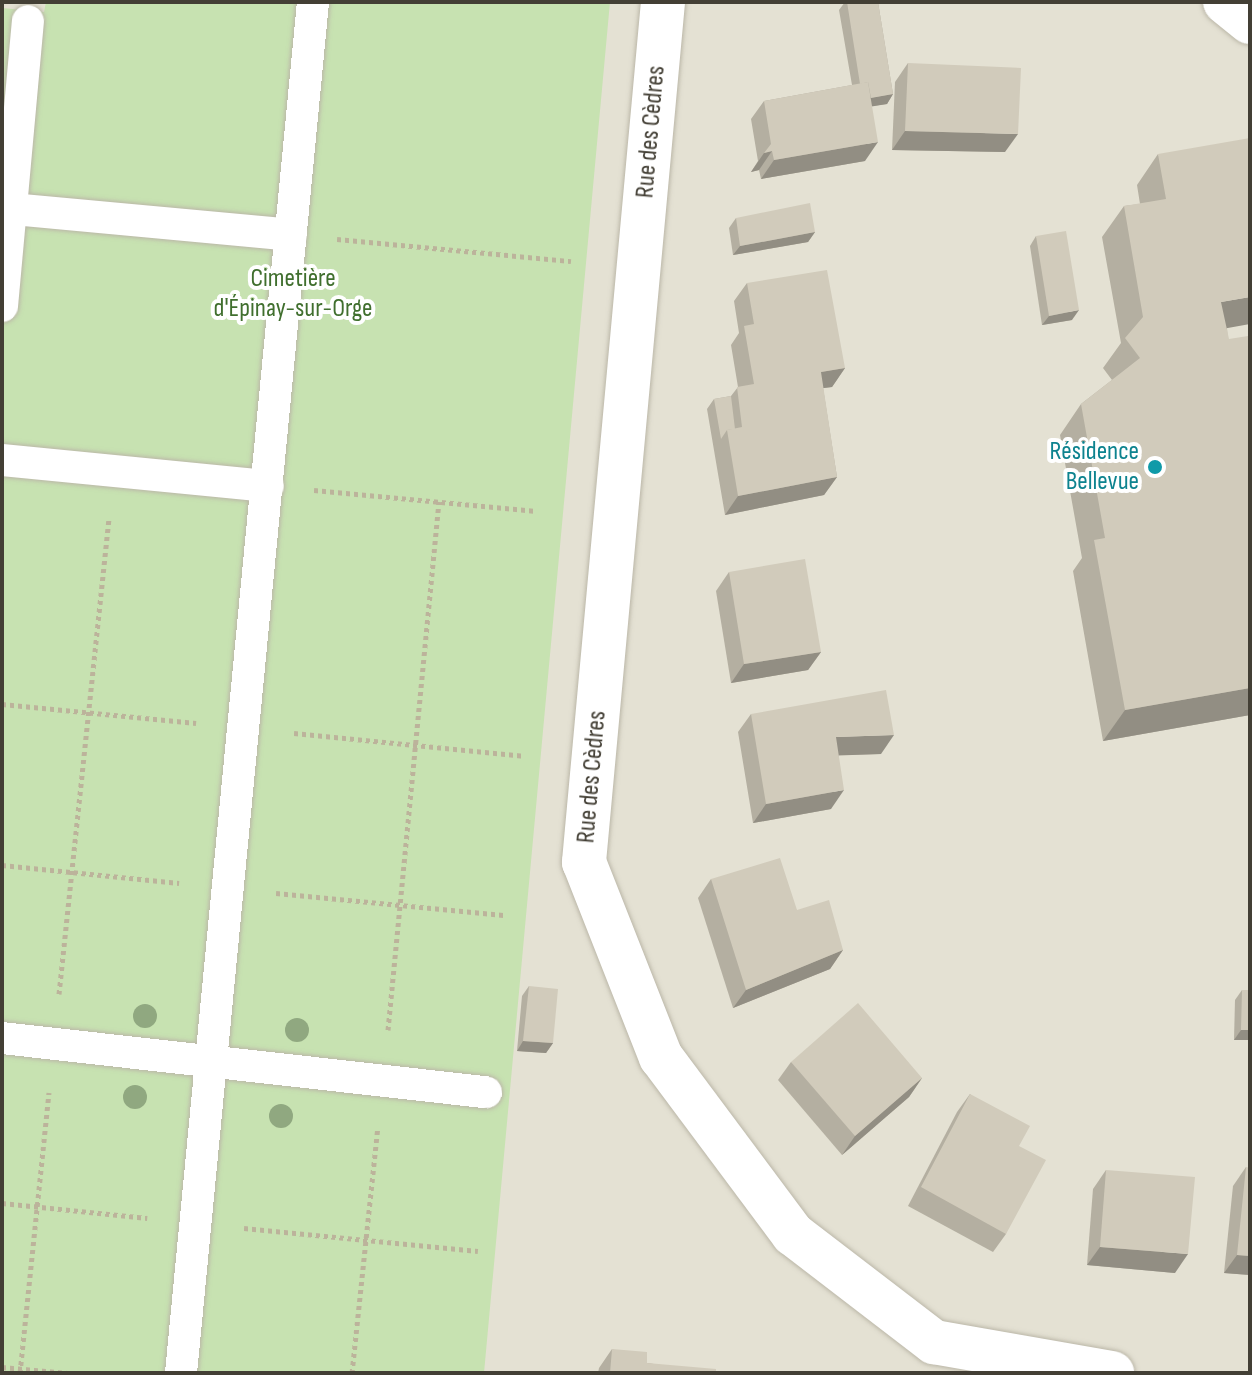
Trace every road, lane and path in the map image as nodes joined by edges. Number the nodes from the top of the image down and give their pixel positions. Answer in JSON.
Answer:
{"nodes":[{"id":1,"x":313,"y":2,"type":"edge"},
{"id":2,"x":663,"y":2,"type":"edge"},
{"id":3,"x":1225,"y":2,"type":"edge"},
{"id":4,"x":28,"y":21,"type":"dead end"},
{"id":5,"x":1250,"y":22,"type":"edge"},
{"id":6,"x":6,"y":208,"type":"edge"},
{"id":7,"x":291,"y":235,"type":"junction"},
{"id":8,"x":571,"y":261,"type":"dead end"},
{"id":9,"x":2,"y":306,"type":"edge"},
{"id":10,"x":2,"y":460,"type":"edge"},
{"id":11,"x":114,"y":471,"type":"junction"},
{"id":12,"x":268,"y":486,"type":"junction"},
{"id":13,"x":439,"y":501,"type":"junction"},
{"id":14,"x":536,"y":511,"type":"dead end"},
{"id":15,"x":2,"y":1038,"type":"edge"},
{"id":16,"x":54,"y":1044,"type":"junction"},
{"id":17,"x":214,"y":1062,"type":"junction"},
{"id":18,"x":383,"y":1080,"type":"junction"},
{"id":19,"x":486,"y":1092,"type":"dead end"},
{"id":20,"x":2,"y":1367,"type":"edge"},
{"id":21,"x":20,"y":1371,"type":"edge"},
{"id":22,"x":68,"y":1373,"type":"edge"},
{"id":23,"x":181,"y":1373,"type":"edge"},
{"id":24,"x":352,"y":1373,"type":"edge"},
{"id":25,"x":1112,"y":1373,"type":"edge"}],
"edges":[{"from":1,"to":7,"type":"lane"},
{"from":2,"to":25,"type":"street","name":"Rue des Cèdres"},
{"from":3,"to":5,"type":"street"},
{"from":4,"to":6,"type":"lane"},
{"from":6,"to":7,"type":"lane"},
{"from":6,"to":9,"type":"lane"},
{"from":7,"to":8,"type":"path"},
{"from":7,"to":12,"type":"lane"},
{"from":10,"to":11,"type":"lane"},
{"from":11,"to":12,"type":"lane"},
{"from":11,"to":16,"type":"path"},
{"from":12,"to":13,"type":"path"},
{"from":12,"to":17,"type":"lane"},
{"from":13,"to":14,"type":"path"},
{"from":13,"to":18,"type":"path"},
{"from":15,"to":16,"type":"lane"},
{"from":16,"to":17,"type":"lane"},
{"from":16,"to":21,"type":"path"},
{"from":17,"to":18,"type":"lane"},
{"from":17,"to":23,"type":"lane"},
{"from":18,"to":19,"type":"lane"},
{"from":18,"to":24,"type":"path"},
{"from":20,"to":21,"type":"path"},
{"from":21,"to":22,"type":"path"}]}
